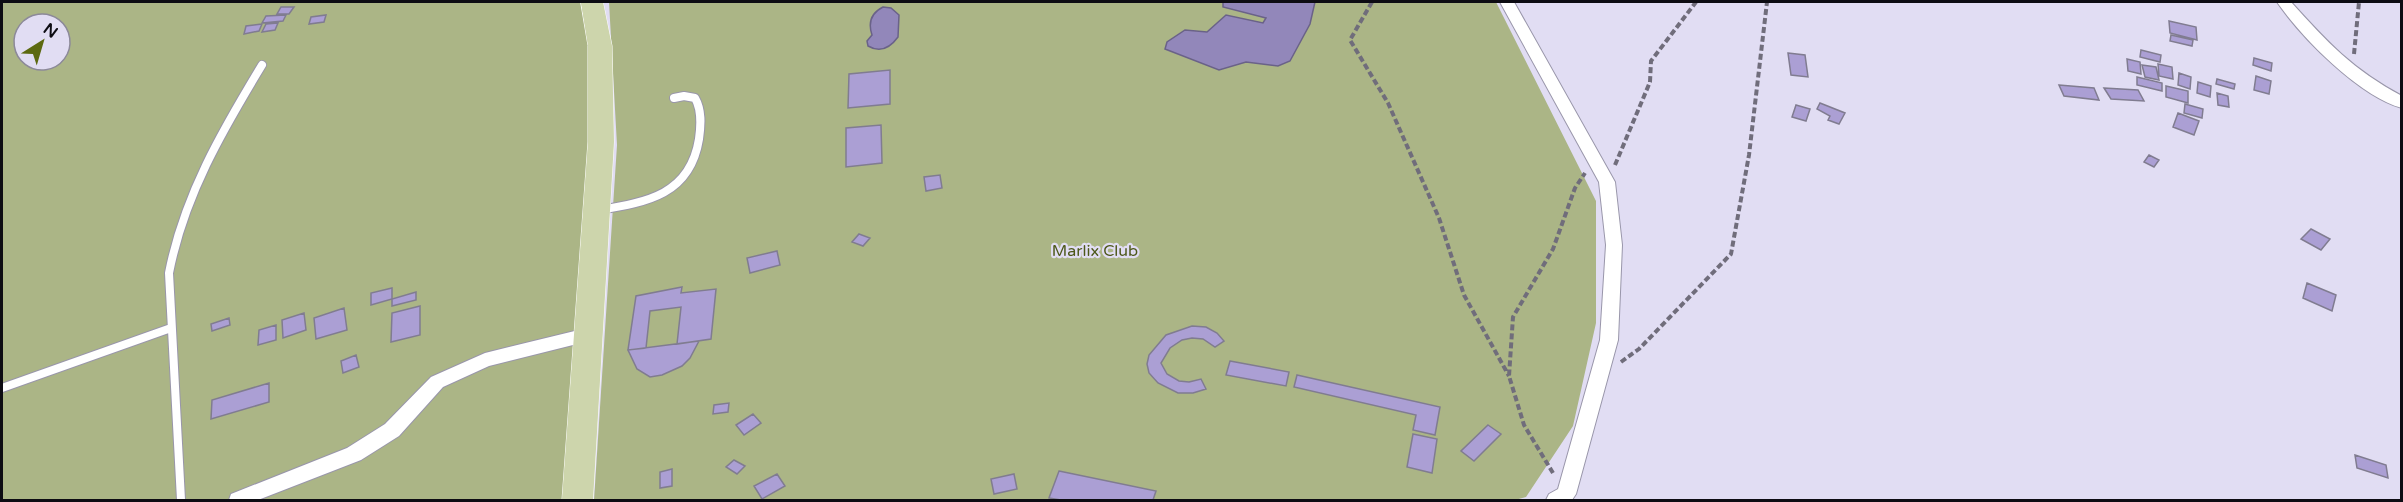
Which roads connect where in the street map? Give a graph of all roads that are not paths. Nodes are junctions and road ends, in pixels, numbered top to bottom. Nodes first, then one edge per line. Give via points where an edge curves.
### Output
1 (592, 2) edge
2 (1507, 2) edge
3 (2284, 2) edge
4 (262, 65) dead end
5 (674, 98) dead end
6 (2402, 103) edge
7 (596, 210) junction
8 (171, 327) junction
9 (588, 335) junction
10 (2, 388) edge
11 (1561, 497) edge
12 (181, 501) edge
13 (238, 501) edge
14 (576, 501) edge

1 - 7 main road via 601,74
2 - 11 street via 1607,182 1614,245 1609,340
3 - 6 street via 2326,50 2364,82
4 - 8 lane via 215,142 173,244 169,273
5 - 7 lane via 695,98 701,106 699,152 692,170 662,196 642,204
7 - 9 main road
8 - 10 lane
8 - 12 lane
9 - 13 street via 485,360 437,382 392,429 354,454
9 - 14 main road

